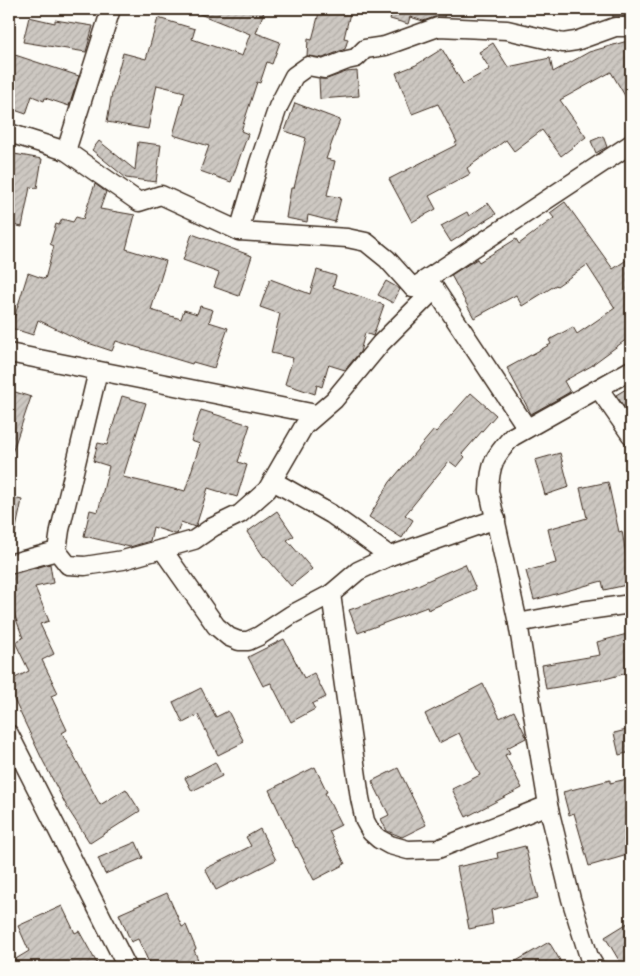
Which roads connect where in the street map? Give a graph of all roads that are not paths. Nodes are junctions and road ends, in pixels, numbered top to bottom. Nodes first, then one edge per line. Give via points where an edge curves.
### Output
1 (111, 9) edge
2 (631, 28) edge
3 (9, 133) edge
4 (631, 144) edge
5 (66, 151) junction
6 (239, 231) junction
7 (412, 288) junction
8 (435, 289) junction
9 (9, 353) edge
10 (631, 370) edge
11 (98, 371) junction
12 (599, 389) junction
13 (316, 414) junction
14 (527, 428) junction
15 (631, 435) edge
16 (274, 481) junction
17 (496, 519) junction
18 (162, 549) junction
19 (57, 551) junction
20 (390, 556) junction
21 (9, 564) edge
22 (331, 594) junction
23 (631, 604) edge
24 (518, 623) junction
25 (9, 734) edge
26 (548, 805) junction
27 (128, 967) edge
28 (594, 967) edge

1 - 5 street
2 - 6 street via 615,27 563,43 507,30 438,27 385,46 365,49 356,58 324,69 308,66 294,76 278,107
3 - 5 street
4 - 7 street
5 - 6 street via 139,202 161,195
6 - 7 street via 366,242 387,258
7 - 8 street
8 - 13 street via 381,343 334,400
8 - 14 street
9 - 11 street
10 - 12 street
11 - 13 street
11 - 19 street
12 - 14 street
12 - 15 street
13 - 16 street via 304,426
14 - 17 street via 512,436 497,453 490,471 489,491
16 - 18 street via 240,514 194,540
16 - 20 street via 331,514
17 - 20 street
17 - 24 street
18 - 19 street via 86,566 68,564
18 - 22 street via 216,626 239,641 259,636
19 - 21 street
20 - 22 street via 358,572
22 - 26 street via 360,798 371,832 390,845 408,850 438,848
23 - 24 street
24 - 26 street
25 - 27 street
26 - 28 street via 571,899

